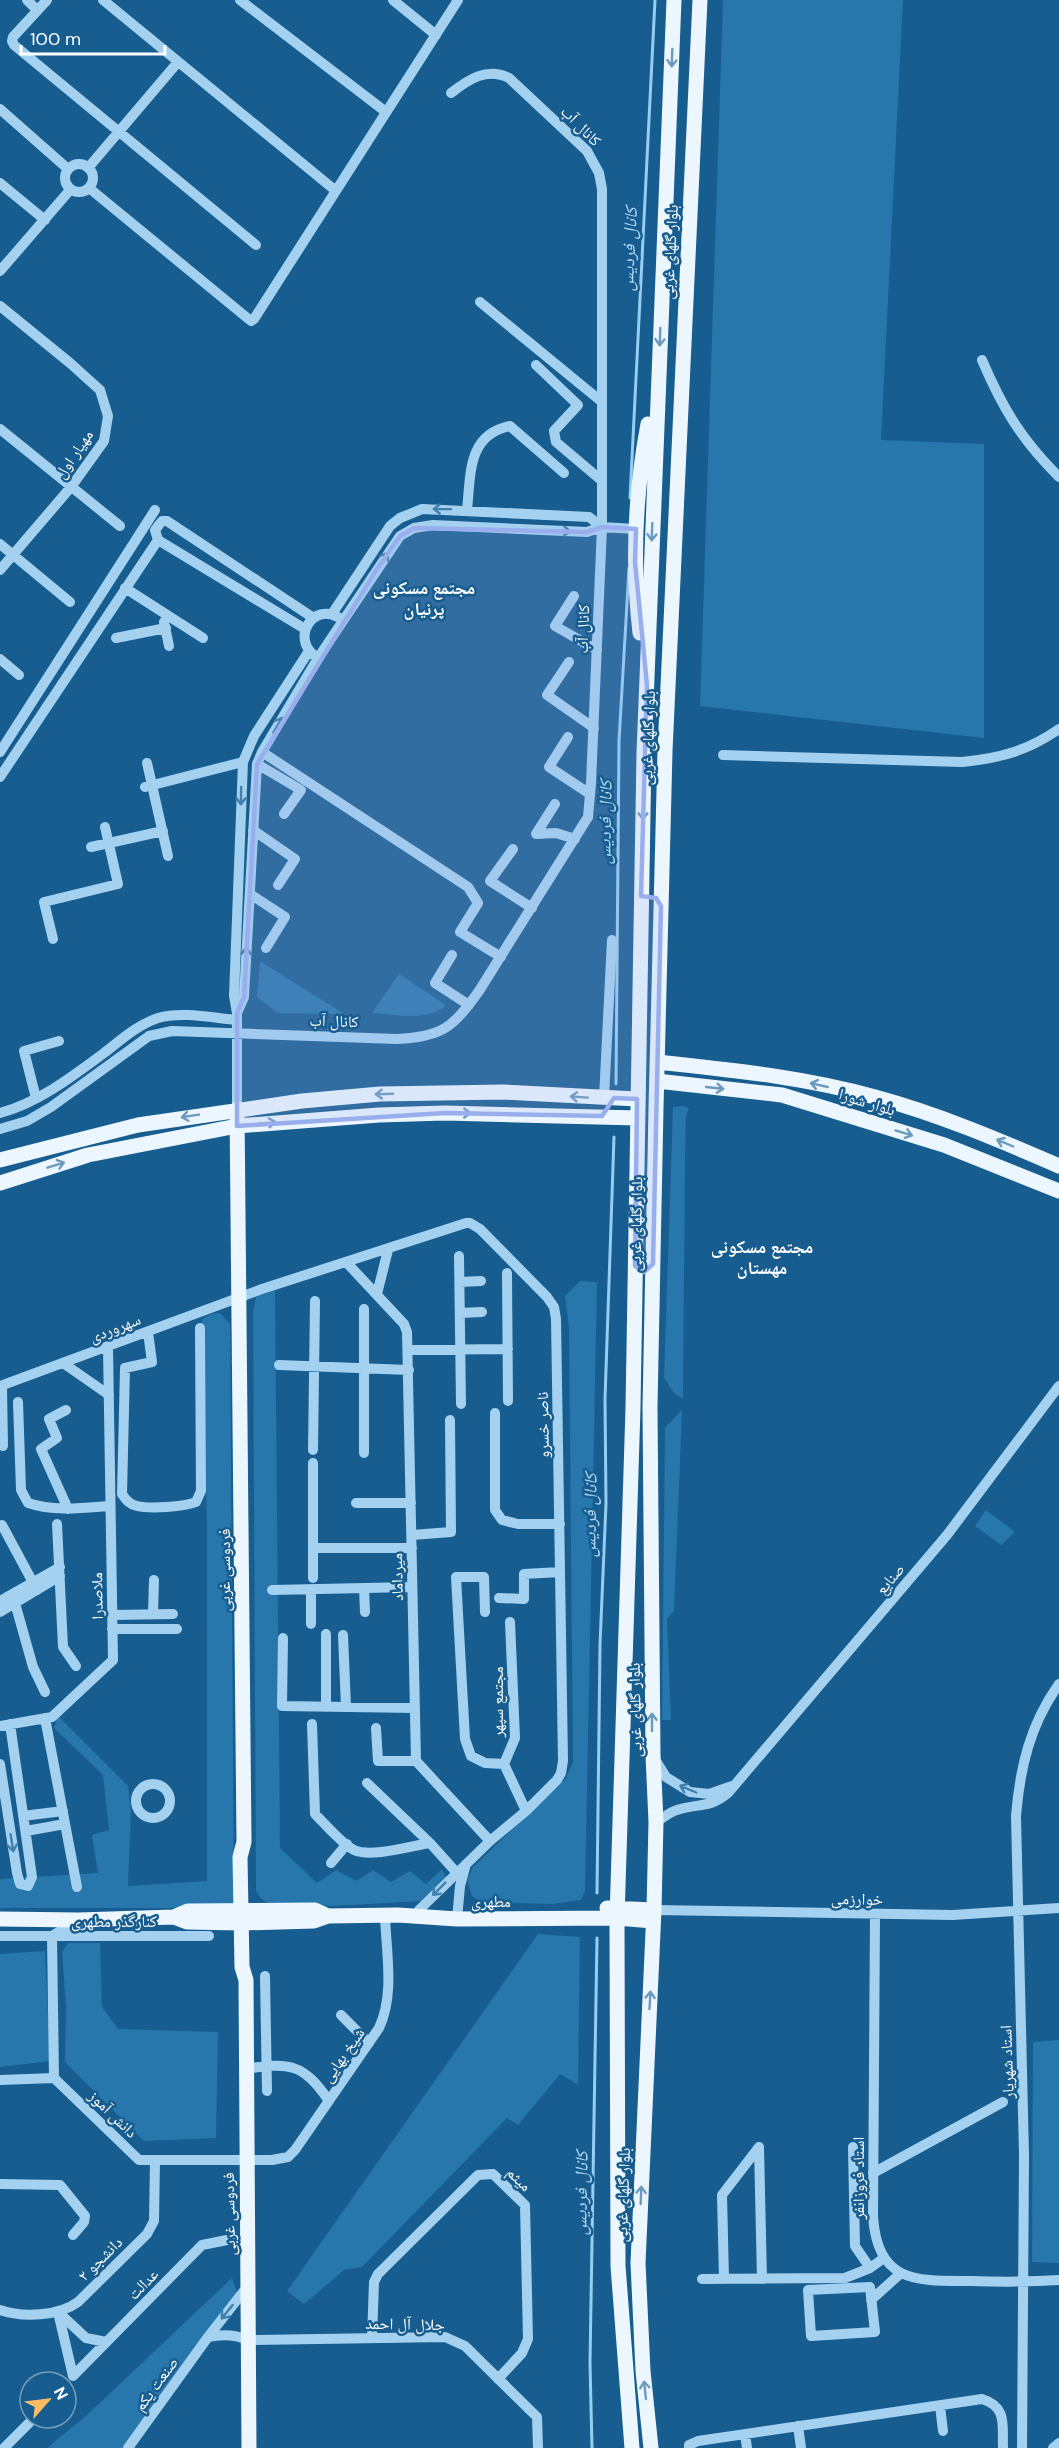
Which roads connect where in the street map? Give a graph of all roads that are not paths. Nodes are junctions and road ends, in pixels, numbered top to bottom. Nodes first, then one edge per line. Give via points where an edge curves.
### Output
1 (27, 0) edge
2 (47, 0) edge
3 (103, 0) edge
4 (240, 0) edge
5 (393, 0) edge
6 (458, 0) edge
7 (674, 0) edge
8 (700, 0) edge
9 (38, 10) junction
10 (436, 35) junction
11 (178, 62) junction
12 (451, 93) dead end
13 (0, 109) edge
14 (386, 112) junction
15 (118, 130) junction
16 (88, 168) junction
17 (68, 169) junction
18 (0, 183) edge
19 (89, 188) junction
20 (70, 190) junction
21 (336, 190) junction
22 (45, 220) junction
23 (256, 245) dead end
24 (0, 271) edge
25 (480, 302) dead end
26 (0, 306) edge
27 (982, 360) dead end
28 (536, 365) dead end
29 (658, 374) junction
30 (603, 402) junction
31 (0, 429) edge
32 (564, 473) dead end
33 (1059, 477) edge
34 (601, 480) junction
35 (71, 487) junction
36 (155, 510) dead end
37 (467, 510) junction
38 (120, 526) dead end
39 (602, 527) junction
40 (144, 528) junction
41 (636, 529) junction
42 (156, 537) junction
43 (0, 544) edge
44 (14, 555) junction
45 (0, 570) edge
46 (125, 588) junction
47 (574, 596) dead end
48 (70, 602) dead end
49 (162, 613) junction
50 (332, 614) junction
51 (312, 617) junction
52 (344, 620) junction
53 (165, 628) junction
54 (305, 629) junction
55 (116, 638) dead end
56 (203, 638) dead end
57 (169, 646) dead end
58 (597, 650) junction
59 (309, 651) junction
60 (318, 658) junction
61 (0, 659) edge
62 (569, 662) dead end
63 (19, 675) dead end
64 (647, 685) junction
65 (594, 728) junction
66 (1059, 729) edge
67 (568, 737) dead end
68 (0, 752) edge
69 (262, 752) junction
70 (723, 755) dead end
71 (243, 762) junction
72 (147, 763) dead end
73 (257, 764) junction
74 (0, 777) edge
75 (149, 786) junction
76 (590, 794) junction
77 (555, 804) dead end
78 (284, 814) dead end
79 (105, 827) dead end
80 (253, 830) junction
81 (163, 831) junction
82 (575, 839) junction
83 (108, 843) junction
84 (91, 847) dead end
85 (513, 849) dead end
86 (168, 856) dead end
87 (278, 885) dead end
88 (250, 894) junction
89 (641, 905) junction
90 (661, 906) junction
91 (532, 908) junction
92 (53, 939) dead end
93 (612, 940) dead end
94 (266, 948) dead end
95 (452, 955) dead end
96 (501, 957) junction
97 (469, 1005) junction
98 (237, 1016) junction
99 (237, 1034) junction
100 (59, 1041) dead end
101 (658, 1062) junction
102 (657, 1082) junction
103 (36, 1098) junction
104 (604, 1098) junction
105 (637, 1099) junction
106 (237, 1109) junction
107 (0, 1113) edge
108 (602, 1116) junction
109 (637, 1118) junction
110 (237, 1126) junction
111 (0, 1129) edge
112 (0, 1160) edge
113 (1059, 1166) edge
114 (0, 1183) edge
115 (1059, 1191) edge
116 (387, 1250) junction
117 (459, 1256) dead end
118 (347, 1263) junction
119 (653, 1264) junction
120 (635, 1266) junction
121 (507, 1273) dead end
122 (460, 1281) junction
123 (481, 1281) dead end
124 (377, 1294) junction
125 (240, 1298) junction
126 (315, 1301) dead end
127 (364, 1309) dead end
128 (482, 1312) dead end
129 (460, 1313) junction
130 (200, 1328) dead end
131 (148, 1332) junction
132 (108, 1347) junction
133 (507, 1349) junction
134 (408, 1350) junction
135 (460, 1350) junction
136 (63, 1363) junction
137 (279, 1365) dead end
138 (314, 1366) junction
139 (363, 1368) junction
140 (409, 1370) junction
141 (1, 1386) edge
142 (1059, 1386) edge
143 (109, 1395) junction
144 (508, 1401) dead end
145 (18, 1402) dead end
146 (461, 1404) dead end
147 (66, 1410) dead end
148 (1, 1411) edge
149 (495, 1413) dead end
150 (450, 1420) dead end
151 (3, 1446) dead end
152 (314, 1450) dead end
153 (364, 1453) dead end
154 (313, 1463) dead end
155 (356, 1503) dead end
156 (411, 1503) junction
157 (110, 1506) junction
158 (68, 1509) junction
159 (57, 1524) dead end
160 (560, 1524) junction
161 (2, 1525) dead end
162 (412, 1535) junction
163 (313, 1548) junction
164 (412, 1548) junction
165 (60, 1571) junction
166 (560, 1572) junction
167 (313, 1578) dead end
168 (154, 1580) dead end
169 (35, 1586) junction
170 (412, 1587) junction
171 (364, 1588) junction
172 (272, 1590) dead end
173 (311, 1590) junction
174 (499, 1598) dead end
175 (15, 1603) junction
176 (1, 1607) edge
177 (365, 1612) dead end
178 (485, 1612) dead end
179 (153, 1614) junction
180 (173, 1614) dead end
181 (112, 1615) junction
182 (510, 1622) dead end
183 (311, 1623) dead end
184 (112, 1629) junction
185 (177, 1629) dead end
186 (326, 1634) dead end
187 (343, 1635) dead end
188 (283, 1638) dead end
189 (76, 1666) dead end
190 (1059, 1684) edge
191 (45, 1692) dead end
192 (326, 1707) junction
193 (346, 1707) junction
194 (414, 1708) junction
195 (45, 1718) junction
196 (312, 1724) dead end
197 (5, 1725) edge
198 (376, 1728) dead end
199 (653, 1755) junction
200 (416, 1761) junction
201 (0, 1764) edge
202 (504, 1764) junction
203 (367, 1783) dead end
204 (735, 1785) junction
205 (63, 1811) junction
206 (526, 1811) junction
207 (23, 1815) junction
208 (656, 1822) junction
209 (65, 1824) junction
210 (26, 1831) junction
211 (490, 1841) junction
212 (347, 1844) junction
213 (430, 1844) junction
214 (331, 1863) dead end
215 (466, 1863) junction
216 (456, 1872) junction
217 (77, 1887) dead end
218 (1059, 1908) edge
219 (1017, 1911) junction
220 (617, 1913) junction
221 (418, 1914) junction
222 (875, 1914) junction
223 (392, 1915) junction
224 (458, 1915) junction
225 (654, 1915) junction
226 (246, 1917) junction
227 (0, 1919) edge
228 (589, 1919) junction
229 (79, 1920) junction
230 (0, 1936) edge
231 (52, 1936) junction
232 (209, 1936) dead end
233 (617, 1943) junction
234 (265, 1976) dead end
235 (340, 2015) dead end
236 (369, 2043) junction
237 (268, 2065) junction
238 (245, 2069) junction
239 (54, 2078) junction
240 (0, 2080) edge
241 (267, 2091) dead end
242 (329, 2101) junction
243 (1002, 2102) dead end
244 (853, 2147) dead end
245 (155, 2160) junction
246 (246, 2160) junction
247 (873, 2173) junction
248 (0, 2184) edge
249 (73, 2235) dead end
250 (247, 2240) junction
251 (884, 2258) junction
252 (870, 2268) junction
253 (902, 2273) junction
254 (702, 2279) dead end
255 (724, 2279) junction
256 (762, 2279) junction
257 (1059, 2280) edge
258 (1023, 2282) junction
259 (247, 2287) junction
260 (871, 2300) junction
261 (0, 2310) edge
262 (58, 2312) junction
263 (208, 2337) junction
264 (372, 2338) junction
265 (248, 2340) junction
266 (106, 2342) junction
267 (498, 2379) junction
268 (940, 2406) junction
269 (798, 2426) junction
270 (22, 2430) edge
271 (943, 2431) dead end
272 (745, 2434) junction
273 (1059, 2443) edge
274 (3, 2448) edge
275 (128, 2448) edge
276 (249, 2448) edge
277 (538, 2448) edge
278 (632, 2448) edge
279 (651, 2448) edge
280 (689, 2448) edge
281 (747, 2448) edge
282 (801, 2448) edge
283 (1003, 2448) edge
284 (1022, 2448) edge
285 (1053, 2448) edge

1 - 9 street
2 - 9 street
3 - 11 street
4 - 14 street
5 - 10 street
6 - 10 street
7 -> 29 main road, بلوار گلهای غربی
8 - 90 main road, بلوار گلهای غربی
9 - 15 street via 13,37 14,45
10 - 14 street
11 - 15 street
11 - 21 street
12 - 30 street, کانال آب via 485,74 509,78 594,160 602,189
13 - 17 street
14 - 21 street
15 - 16 street
15 - 23 street
16 - 17 street via 81,164
16 - 19 street via 93,181
17 - 20 street via 65,183
18 - 22 street
19 - 20 street via 84,192
19 - 21 street via 251,321
20 - 22 street
22 - 24 street
25 - 30 street
26 - 35 street, مهیار اول via 100,390 108,416 104,441
27 - 33 street via 1015,426
28 - 34 street via 578,405 554,431 556,442
29 - 41 main road via 638,488
29 -> 64 main road, بلوار گلهای غربی
30 - 34 street, کانال آب
31 - 35 street
32 - 37 street via 510,426 493,429 477,449 472,464
34 - 39 street, کانال آب
35 - 38 street
35 - 44 street, مهیار اول
36 - 40 street
37 - 39 street via 589,517
37 -> 50 street via 422,509 400,518 381,537
39 - 41 street
52 -> 39 street via 400,536 414,528 433,525 587,532
39 - 58 street, کانال آب
40 - 42 street
40 - 68 street
41 - 64 main road via 635,562
42 - 46 street
42 - 51 street via 158,525 167,521
42 - 54 street
43 - 44 street
44 - 45 street, مهیار اول
44 - 48 street
46 - 49 street
46 - 74 street
47 - 58 street via 555,626
49 - 53 street
49 - 56 street
50 - 51 street
50 - 52 street
51 - 54 street
52 - 60 street
53 - 55 street
53 - 57 street
54 - 59 street via 304,641
58 - 65 street, کانال آب
59 - 60 street
59 - 71 street via 254,736
69 -> 60 street
61 - 63 street
62 - 65 street via 548,695
64 -> 89 main road, بلوار گلهای غربی
65 - 76 street, کانال آب
66 - 70 street via 997,759 962,762
67 - 76 street via 549,767
69 - 73 street
69 - 96 street via 468,887 478,903 460,932
71 - 75 street
71 -> 98 street via 234,963
72 - 75 street
73 - 78 street via 301,790
73 - 80 street
75 - 81 street
76 - 82 street, کانال آب via 588,817
77 - 82 street via 536,834 556,833
79 - 83 street
80 - 87 street via 294,859
80 - 88 street
81 - 83 street
81 - 86 street
82 - 91 street, کانال آب
83 - 84 street
83 - 92 street via 118,884 44,902
85 - 91 street via 490,881
88 - 94 street via 285,917
98 -> 88 street via 244,997
89 - 90 main road via 649,897 656,898
89 - 105 main road, بلوار گلهای غربی
90 - 101 main road, بلوار گلهای غربی
91 - 96 street, کانال آب
93 - 104 street
95 - 97 street via 435,983
96 - 97 street, کانال آب
97 - 99 street, کانال آب via 460,1018 438,1034 420,1038
98 - 99 street
98 - 103 street via 172,1016 149,1022
99 - 106 street
99 - 111 street, کانال آب via 172,1031 149,1036 51,1107
100 - 103 street via 24,1051
101 - 102 main road, بلوار گلهای غربی
113 -> 101 main road, بلوار شورا via 971,1129 875,1097 786,1077
102 -> 115 main road, بلوار شورا via 782,1095 944,1145
102 - 119 main road, بلوار گلهای غربی
103 - 107 street via 20,1108
104 - 105 main road
104 -> 106 main road via 503,1092 380,1094
104 - 108 main road via 609,1108
105 - 109 main road, بلوار گلهای غربی
106 - 110 main road, فردوسی غربی
106 -> 112 main road via 138,1125
108 - 109 main road
110 -> 108 main road via 423,1113
109 - 120 main road, بلوار گلهای غربی
114 -> 110 main road via 88,1155
110 - 125 main road, فردوسی غربی
116 - 118 street, ناصر خسرو
116 - 124 street
116 - 160 street, ناصر خسرو via 470,1223 554,1307
117 - 122 street
118 - 124 street, میرداماد
118 - 125 street, ناصر خسرو
119 - 120 main road via 642,1272
199 -> 119 main road, بلوار گلهای غربی
120 - 220 main road, بلوار گلهای غربی
121 - 133 street
122 - 123 street
122 - 129 street
124 - 134 street, میرداماد via 404,1324
125 - 131 street, سهروردی
125 - 226 main road, فردوسی غربی via 244,1842 240,1857
126 - 138 street
127 - 139 street
128 - 129 street
129 - 135 street
130 - 131 street via 201,1491 196,1502 188,1505 136,1506 122,1494 125,1368 152,1362
131 - 132 street, سهروردی
132 - 136 street, سهروردی
132 - 143 street, ملاصدرا
133 - 135 street
133 - 144 street
134 - 135 street
134 - 140 street, میرداماد
135 - 146 street
136 - 141 street, سهروردی
136 - 143 street
137 - 138 street
138 - 139 street
138 - 152 street
139 - 140 street
139 - 153 street
140 - 156 street, میرداماد
141 - 148 street
142 - 204 street, صنایع via 948,1534
143 - 157 street, ملاصدرا
145 - 158 street via 21,1490 28,1503
147 - 158 street via 49,1419 57,1438 41,1449
148 - 151 street
149 - 160 street via 495,1510 502,1520 510,1522
150 - 162 street via 451,1532
154 - 163 street
155 - 156 street
156 - 162 street, میرداماد
157 - 158 street
157 - 181 street, ملاصدرا
159 - 165 street
160 - 166 street, ناصر خسرو
161 - 169 street
162 - 164 street, میرداماد
163 - 164 street
163 - 167 street
164 - 170 street, میرداماد
165 - 169 street
165 - 189 street via 63,1647
166 - 174 street via 524,1574 524,1599
166 - 206 street, ناصر خسرو via 563,1761 557,1780
168 - 179 street
169 - 175 street
169 - 176 street
170 - 171 street
170 - 194 street, میرداماد
171 - 173 street
171 - 177 street
172 - 173 street
173 - 183 street
175 - 176 street
175 - 191 street via 33,1667
178 - 202 street via 484,1576 456,1577 465,1739 471,1756 484,1763
179 - 180 street
179 - 181 street
181 - 184 street, ملاصدرا
182 - 202 street, مجتمع سپهر via 515,1738
184 - 185 street
184 - 195 street, ملاصدرا via 113,1660 52,1717
186 - 192 street
187 - 193 street
188 - 192 street via 282,1706
190 - 219 street, استاد شهریار via 1026,1747 1019,1778
192 - 193 street
193 - 194 street
194 - 200 street, میرداماد
195 - 197 street, ملاصدرا
195 - 205 street
196 - 212 street via 315,1814
197 - 207 street
198 - 200 street via 378,1761
204 -> 199 street via 710,1794 690,1792 666,1777
199 - 208 main road, بلوار گلهای غربی
200 - 211 street
201 -> 210 street via 17,1873 20,1884 28,1886 32,1877
202 - 206 street
203 - 213 street
204 - 208 street, صنایع via 719,1801 678,1809
205 - 207 street
205 - 209 street
206 - 211 street, ناصر خسرو
207 - 210 street
208 - 225 main road, بلوار گلهای غربی
209 - 210 street
209 - 217 street
211 - 215 street, ناصر خسرو
212 - 213 street via 372,1852
212 - 214 street
213 - 216 street
215 - 216 street, ناصر خسرو
215 - 224 street
216 -> 221 street, ناصر خسرو
218 - 219 street, خوارزمی
219 - 222 street, خوارزمی
219 - 258 street, استاد شهریار
220 - 224 main road
220 - 225 main road, مطهری
220 - 228 main road, مطهری
220 - 233 main road, بلوار گلهای غربی
221 - 223 main road, مطهری
221 - 224 main road, مطهری
222 - 225 street, خوارزمی
222 - 247 street, استاد فروزانفر
223 - 226 main road, مطهری via 328,1916 314,1921
223 - 236 street, شیخ بهایی via 385,2017
224 - 228 main road, مطهری
279 -> 225 main road, بلوار گلهای غربی via 638,2263
226 - 229 main road, مطهری via 187,1922 174,1917
226 - 238 main road, فردوسی غربی via 242,1967 246,1980
227 - 229 main road, مطهری
228 - 233 main road via 606,1927
229 - 231 street
230 - 231 street
231 - 232 street, کنارگذر مطهری
231 - 239 street, کنارگذر مطهری
233 - 278 main road, بلوار گلهای غربی via 618,2266
234 - 237 street
235 - 236 street
236 - 242 street, شیخ بهایی
237 - 238 street
237 - 241 street
237 - 242 street via 300,2069
238 - 246 main road, فردوسی غربی
239 - 240 street
239 - 245 street, دانش آموز via 139,2160
242 - 246 street, شیخ بهایی via 288,2157
243 - 247 street
244 - 252 street via 855,2246
245 - 246 street, دانش آموز
245 - 262 street, دانشجو ۲ via 154,2221 147,2234 78,2302
246 - 250 main road, فردوسی غربی
247 - 251 street, استاد فروزانفر via 874,2239
248 - 249 street via 60,2185 85,2216
250 - 259 main road, فردوسی غربی
250 - 266 street, عدالت via 202,2245
251 - 252 street
251 - 253 street, استاد فروزانفر
252 - 256 street via 845,2278
253 - 258 street, استاد فروزانفر via 926,2281
253 - 260 street
254 - 255 street
255 - 256 street
255 - 256 street via 722,2195 759,2147
257 - 258 street, استاد فروزانفر
258 - 284 street, استاد شهریار
259 -> 263 street, صنعت یکم
259 - 265 main road, فردوسی غربی
260 - 260 street via 875,2332 811,2336 808,2290 870,2287
261 - 262 street, دانشجو ۲
262 - 266 street via 86,2338
262 - 266 street, عدالت via 73,2376
263 - 265 street via 222,2334
263 - 275 street, صنعت یکم
264 - 265 street, جلال آل احمد
264 - 267 street, جلال آل احمد via 445,2337 465,2346
264 - 267 street, میثم via 374,2282 378,2274 478,2175 493,2175 525,2205 528,2339 522,2353
265 - 276 main road, فردوسی غربی
267 - 277 street, جلال آل احمد via 537,2417
268 - 269 street
268 - 271 street
268 - 283 street via 982,2400 997,2407 1001,2413
269 - 272 street
269 - 282 street
270 - 274 street
272 - 280 street via 698,2441
272 - 281 street
273 - 285 street

